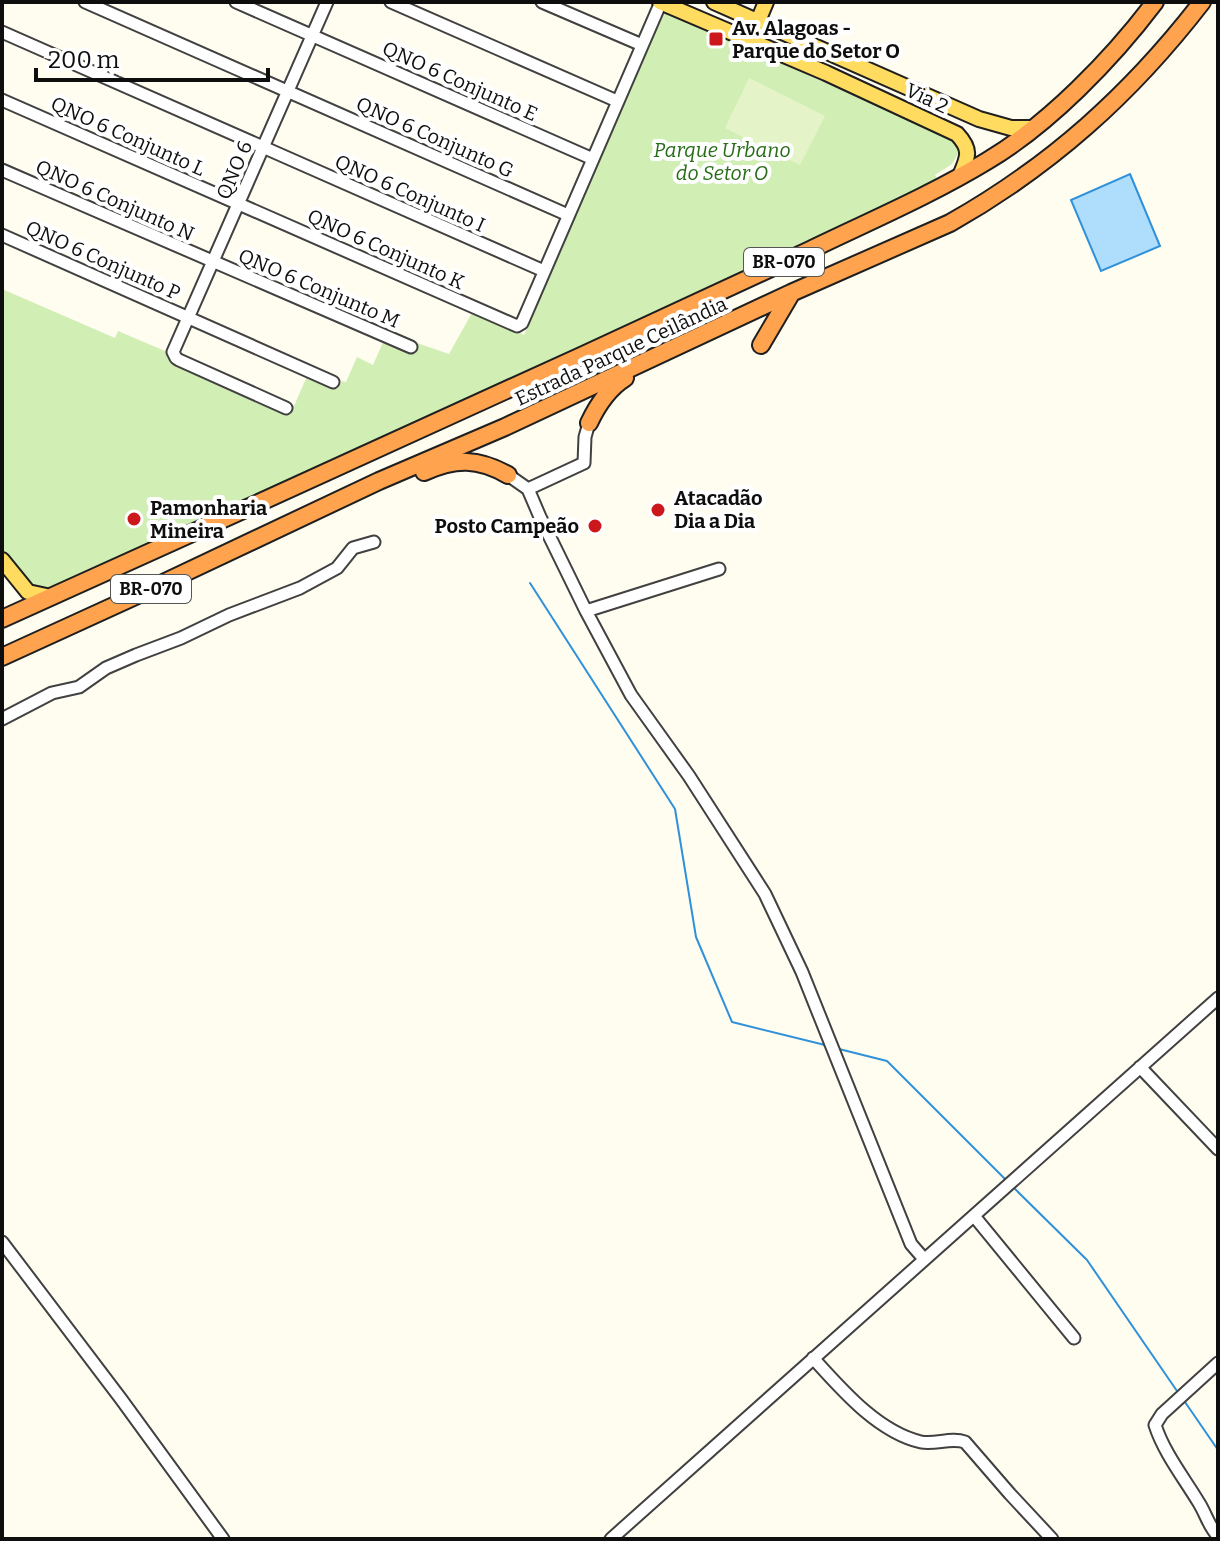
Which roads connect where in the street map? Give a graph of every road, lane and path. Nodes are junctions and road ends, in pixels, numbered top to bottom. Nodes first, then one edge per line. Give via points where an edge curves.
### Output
1 (85, 2) edge
2 (236, 2) edge
3 (327, 2) edge
4 (391, 2) edge
5 (542, 2) edge
6 (660, 2) edge
7 (714, 2) edge
8 (766, 2) edge
9 (1155, 2) edge
10 (1202, 2) edge
11 (758, 21) junction
12 (2, 32) edge
13 (312, 35) junction
14 (792, 37) junction
15 (642, 45) junction
16 (785, 55) junction
17 (287, 92) junction
18 (2, 100) edge
19 (617, 101) junction
20 (1032, 128) junction
21 (263, 149) junction
22 (593, 159) junction
23 (2, 170) edge
24 (960, 176) junction
25 (239, 205) junction
26 (568, 215) junction
27 (2, 235) edge
28 (213, 263) junction
29 (544, 271) junction
30 (791, 293) junction
31 (189, 318) junction
32 (761, 345) dead end
33 (411, 347) dead end
34 (663, 354) junction
35 (333, 382) dead end
36 (286, 408) dead end
37 (589, 423) joint
38 (366, 454) junction
39 (508, 475) joint
40 (379, 481) junction
41 (528, 489) junction
42 (329, 504) junction
43 (374, 542) dead end
44 (2, 560) edge
45 (719, 569) dead end
46 (51, 597) junction
47 (586, 611) junction
48 (2, 619) edge
49 (2, 657) edge
50 (2, 719) edge
51 (1218, 998) edge
52 (1140, 1067) junction
53 (1218, 1149) edge
54 (974, 1216) junction
55 (2, 1242) edge
56 (924, 1259) junction
57 (1074, 1338) dead end
58 (813, 1358) junction
59 (1218, 1363) edge
60 (1218, 1536) edge
61 (223, 1539) edge
62 (611, 1539) edge
63 (1052, 1539) edge

1 - 17 street, QNO 6 Conjunto G
2 - 13 street, QNO 6 Conjunto E
3 - 13 street, QNO 6
4 - 19 street
5 - 15 street
6 - 15 street
6 - 16 main road, Via 2
7 - 11 main road, Via 2
8 - 11 main road
9 - 20 highway, Estrada Parque Ceilândia / BR-070 via 1107,60
10 - 30 highway, Estrada Parque Ceilândia / BR-070 via 1143,74 1040,165 950,223
11 - 14 main road, Via 2
12 - 21 street, QNO 6 Conjunto I
13 - 17 street, QNO 6
13 - 22 street, QNO 6 Conjunto E
14 - 16 main road via 794,50
14 - 20 main road, Via 2 via 979,119
15 - 19 street
16 - 24 main road, Via 2 via 957,134 968,148
17 - 21 street, QNO 6
17 - 26 street, QNO 6 Conjunto G
18 - 25 street, QNO 6 Conjunto L
19 - 22 street
20 - 24 highway, Estrada Parque Ceilândia / BR-070
21 - 25 street, QNO 6
21 - 29 street, QNO 6 Conjunto I
22 - 26 street
23 - 28 street, QNO 6 Conjunto N
24 - 38 highway, Estrada Parque Ceilândia / BR-070
25 - 28 street, QNO 6
25 - 29 street, QNO 6 Conjunto K via 514,325 519,325
26 - 29 street
27 - 31 street, QNO 6 Conjunto P
28 - 31 street, QNO 6
28 - 33 street, QNO 6 Conjunto M
30 - 32 highway
30 - 34 highway, Estrada Parque Ceilândia / BR-070
31 - 35 street, QNO 6 Conjunto P
31 - 36 street, QNO 6 via 173,352 176,358
34 - 37 highway via 618,382
34 - 40 highway, Estrada Parque Ceilândia / BR-070
37 - 41 street via 584,463
38 - 40 highway via 381,465
38 - 46 highway, Estrada Parque Ceilândia / BR-070
39 - 41 street
39 - 42 highway via 491,465 455,462 347,503
40 - 42 highway, Estrada Parque Ceilândia / BR-070
41 - 47 street
42 - 49 highway, Estrada Parque Ceilândia / BR-070
43 - 50 street via 353,548 337,568 300,588 106,668 79,687 52,693
44 - 46 main road via 28,592
45 - 47 street
46 - 48 highway, Estrada Parque Ceilândia / BR-070
47 - 56 street via 631,695 765,894 802,972 911,1244
51 - 52 street
52 - 53 street
52 - 54 street
54 - 56 street
54 - 57 street
55 - 61 street
56 - 58 street
58 - 62 street
58 - 63 street via 872,1417 904,1436 925,1443 965,1442
59 - 60 street via 1155,1425

